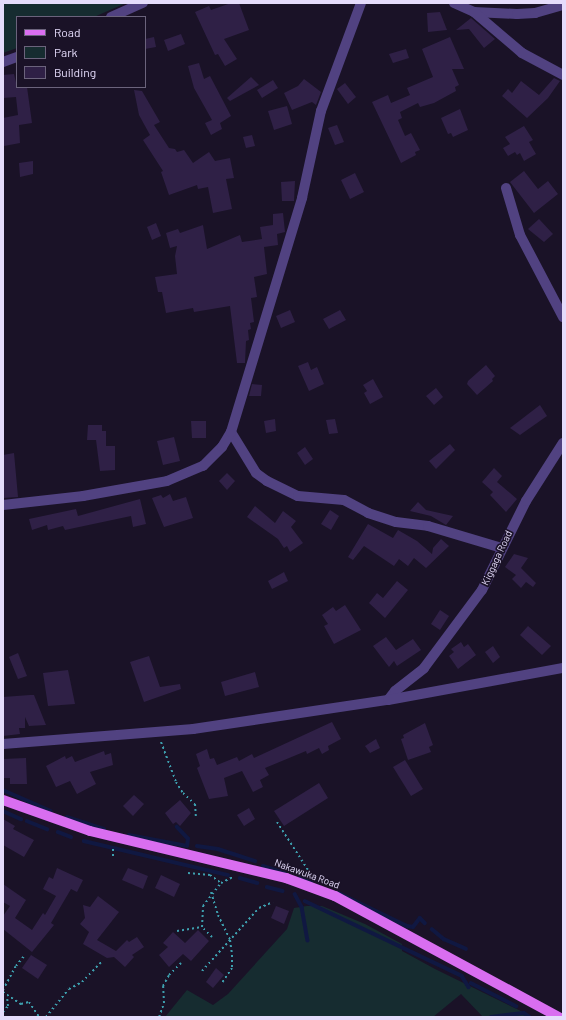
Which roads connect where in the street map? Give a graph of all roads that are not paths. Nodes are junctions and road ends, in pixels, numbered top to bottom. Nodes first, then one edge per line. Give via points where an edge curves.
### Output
1 (143, 3) edge
2 (361, 3) edge
3 (454, 3) edge
4 (563, 5) edge
5 (474, 12) junction
6 (113, 16) edge
7 (16, 57) edge
8 (3, 62) edge
9 (563, 75) edge
10 (506, 188) dead end
11 (563, 317) edge
12 (231, 432) junction
13 (563, 443) edge
14 (3, 504) edge
15 (502, 548) junction
16 (563, 668) edge
17 (388, 700) junction
18 (3, 744) edge
19 (3, 800) edge
20 (559, 1017) edge

1 - 6 street
2 - 12 street via 321,111 302,198
3 - 5 street
4 - 5 street via 557,9 535,13
5 - 9 street via 522,53
7 - 8 street
10 - 11 street via 520,235
12 - 14 street via 222,447 204,466 167,481 83,496
12 - 15 street via 256,473 298,496 344,500 368,513 389,520 428,526
13 - 15 street, Kiggaga Road via 526,501
15 - 17 street, Kiggaga Road via 478,596 424,668 395,690
16 - 17 street
17 - 18 street via 208,727
19 - 20 main road, Nakawuka Road via 90,832 251,869 286,878 317,890 398,929

